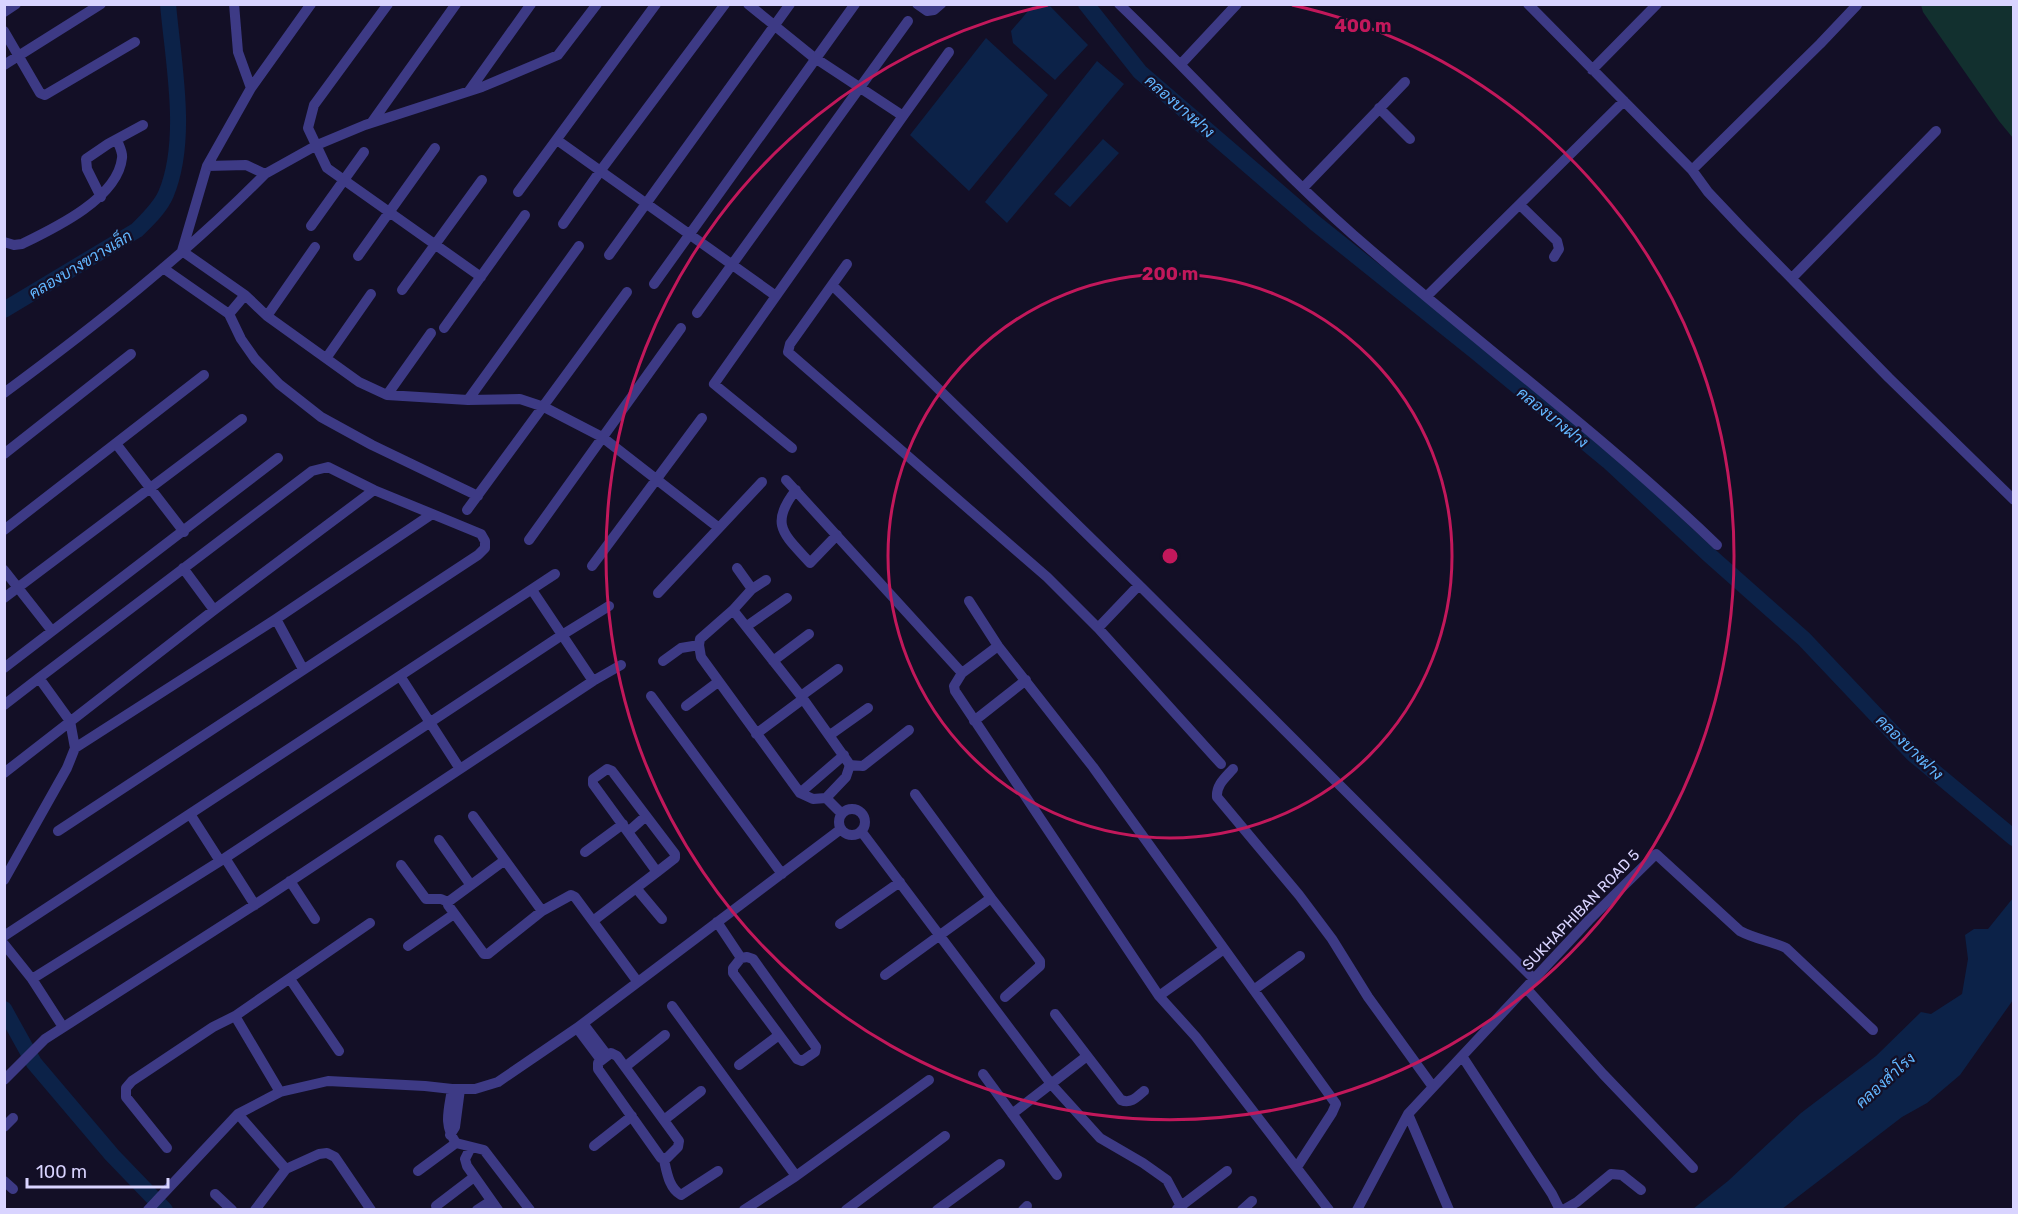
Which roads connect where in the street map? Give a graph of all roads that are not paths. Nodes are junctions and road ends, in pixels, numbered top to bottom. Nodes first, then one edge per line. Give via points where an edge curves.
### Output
1 (16, 4) edge
2 (101, 4) edge
3 (234, 4) edge
4 (311, 4) edge
5 (388, 4) edge
6 (456, 4) edge
7 (531, 4) edge
8 (597, 4) edge
9 (656, 4) edge
10 (725, 4) edge
11 (748, 4) edge
12 (790, 4) edge
13 (855, 4) edge
14 (917, 4) edge
15 (940, 4) edge
16 (1119, 4) edge
17 (1237, 4) edge
18 (1527, 4) edge
19 (1657, 4) edge
20 (1857, 5) edge
21 (4, 12) edge
22 (908, 21) dead end
23 (774, 26) junction
24 (4, 31) edge
25 (135, 42) dead end
26 (949, 52) dead end
27 (19, 56) junction
28 (816, 58) junction
29 (4, 64) edge
30 (1180, 64) junction
31 (1592, 70) junction
32 (1405, 82) dead end
33 (860, 87) junction
34 (251, 88) junction
35 (469, 92) junction
36 (1624, 101) junction
37 (1379, 108) junction
38 (903, 116) junction
39 (372, 123) junction
40 (143, 125) dead end
41 (1936, 131) dead end
42 (1410, 139) dead end
43 (117, 140) junction
44 (557, 140) junction
45 (317, 146) junction
46 (435, 148) dead end
47 (364, 152) dead end
48 (207, 166) junction
49 (601, 170) junction
50 (1692, 170) junction
51 (265, 174) junction
52 (344, 180) junction
53 (482, 180) dead end
54 (1303, 188) junction
55 (518, 192) dead end
56 (101, 197) junction
57 (646, 203) junction
58 (1520, 205) junction
59 (389, 213) junction
60 (525, 215) dead end
61 (563, 224) dead end
62 (311, 226) dead end
63 (689, 234) junction
64 (4, 242) edge
65 (435, 245) junction
66 (579, 246) dead end
67 (315, 248) dead end
68 (182, 251) junction
69 (609, 255) dead end
70 (358, 256) dead end
71 (1554, 257) dead end
72 (847, 264) dead end
73 (732, 265) junction
74 (163, 268) junction
75 (481, 277) junction
76 (1792, 278) junction
77 (654, 284) dead end
78 (833, 286) junction
79 (402, 290) dead end
80 (627, 292) dead end
81 (371, 294) dead end
82 (245, 295) junction
83 (776, 296) junction
84 (1427, 296) junction
85 (697, 313) dead end
86 (229, 314) junction
87 (267, 316) junction
88 (444, 328) dead end
89 (681, 328) dead end
90 (431, 333) dead end
91 (131, 354) dead end
92 (327, 357) junction
93 (204, 375) dead end
94 (4, 393) edge
95 (387, 395) junction
96 (468, 400) junction
97 (544, 407) junction
98 (702, 418) dead end
99 (242, 419) dead end
100 (602, 437) junction
101 (117, 445) junction
102 (792, 447) dead end
103 (4, 454) edge
104 (278, 458) dead end
105 (657, 480) junction
106 (786, 480) dead end
107 (762, 482) dead end
108 (150, 488) junction
109 (374, 490) junction
110 (796, 490) junction
111 (478, 496) junction
112 (2013, 500) edge
113 (467, 510) dead end
114 (432, 514) junction
115 (719, 528) junction
116 (4, 530) edge
117 (184, 531) junction
118 (837, 535) junction
119 (529, 540) dead end
120 (1717, 545) dead end
121 (592, 566) dead end
122 (183, 568) junction
123 (737, 568) dead end
124 (4, 570) edge
125 (555, 574) dead end
126 (766, 580) dead end
127 (1139, 585) junction
128 (19, 587) junction
129 (752, 589) junction
130 (532, 590) junction
131 (658, 593) dead end
132 (4, 598) edge
133 (787, 598) dead end
134 (969, 602) dead end
135 (609, 606) dead end
136 (214, 610) junction
137 (733, 610) junction
138 (276, 619) junction
139 (747, 626) junction
140 (1098, 628) junction
141 (52, 631) junction
142 (809, 634) dead end
143 (562, 635) junction
144 (699, 645) junction
145 (998, 646) junction
146 (663, 661) dead end
147 (773, 661) junction
148 (621, 665) dead end
149 (4, 668) edge
150 (303, 669) junction
151 (838, 669) dead end
152 (962, 673) junction
153 (400, 676) junction
154 (39, 678) junction
155 (1026, 680) junction
156 (593, 681) junction
157 (718, 682) junction
158 (651, 696) dead end
159 (802, 698) junction
160 (4, 705) edge
161 (686, 706) dead end
162 (868, 708) dead end
163 (70, 721) junction
164 (974, 721) junction
165 (430, 723) junction
166 (909, 730) dead end
167 (756, 734) junction
168 (830, 735) junction
169 (75, 748) junction
170 (844, 755) junction
171 (1221, 764) dead end
172 (849, 765) junction
173 (460, 769) junction
174 (1233, 770) dead end
175 (4, 773) edge
176 (800, 793) junction
177 (915, 794) dead end
178 (826, 798) junction
179 (190, 814) junction
180 (842, 814) junction
181 (473, 816) dead end
182 (646, 816) junction
183 (625, 828) junction
184 (841, 829) junction
185 (58, 831) dead end
186 (861, 831) junction
187 (439, 840) dead end
188 (585, 852) dead end
189 (223, 860) junction
190 (505, 860) junction
191 (402, 865) dead end
192 (657, 872) junction
193 (782, 874) junction
194 (4, 880) edge
195 (291, 881) junction
196 (900, 882) junction
197 (470, 884) junction
198 (636, 888) junction
199 (991, 898) junction
200 (448, 902) junction
201 (255, 905) junction
202 (543, 911) junction
203 (454, 914) junction
204 (315, 919) dead end
205 (662, 920) dead end
206 (593, 921) junction
207 (717, 922) junction
208 (370, 923) dead end
209 (840, 924) dead end
210 (4, 936) edge
211 (939, 936) junction
212 (4, 944) edge
213 (408, 946) dead end
214 (1224, 949) junction
215 (1300, 956) dead end
216 (741, 958) junction
217 (885, 975) dead end
218 (32, 979) junction
219 (290, 979) junction
220 (1533, 979) junction
221 (637, 981) junction
222 (1526, 988) junction
223 (1255, 989) junction
224 (1159, 996) junction
225 (1005, 997) dead end
226 (672, 1006) dead end
227 (1055, 1014) dead end
228 (235, 1016) junction
229 (580, 1026) junction
230 (63, 1027) junction
231 (1874, 1030) dead end
232 (665, 1035) dead end
233 (779, 1035) junction
234 (339, 1051) dead end
235 (1088, 1056) junction
236 (1462, 1056) junction
237 (604, 1058) junction
238 (739, 1065) dead end
239 (625, 1067) junction
240 (983, 1074) dead end
241 (4, 1080) edge
242 (929, 1080) dead end
243 (1052, 1085) junction
244 (1433, 1087) junction
245 (456, 1089) junction
246 (700, 1091) dead end
247 (1144, 1091) dead end
248 (280, 1092) junction
249 (1408, 1113) junction
250 (238, 1114) junction
251 (1012, 1114) junction
252 (632, 1116) junction
253 (13, 1118) dead end
254 (664, 1120) junction
255 (4, 1127) edge
256 (945, 1136) dead end
257 (453, 1139) junction
258 (594, 1146) dead end
259 (471, 1147) junction
260 (167, 1148) dead end
261 (664, 1160) junction
262 (1000, 1164) dead end
263 (1297, 1167) junction
264 (1693, 1168) dead end
265 (286, 1169) junction
266 (418, 1171) dead end
267 (718, 1171) dead end
268 (1227, 1171) dead end
269 (1058, 1174) dead end
270 (796, 1176) junction
271 (474, 1177) junction
272 (4, 1181) edge
273 (13, 1189) dead end
274 (1641, 1190) dead end
275 (214, 1194) dead end
276 (1252, 1201) dead end
277 (495, 1205) edge
278 (436, 1206) dead end
279 (1180, 1208) edge
280 (148, 1209) edge
281 (232, 1209) edge
282 (255, 1209) edge
283 (371, 1209) edge
284 (477, 1209) edge
285 (530, 1209) edge
286 (744, 1209) edge
287 (846, 1209) edge
288 (937, 1209) edge
289 (1242, 1209) edge
290 (1329, 1209) edge
291 (1357, 1209) edge
292 (1449, 1209) edge
293 (1561, 1209) edge

1 - 21 street
2 - 27 street
3 - 34 street via 238,52
4 - 34 street
5 - 45 street via 314,105 308,128
6 - 39 street
7 - 35 street
8 - 35 street via 558,56
9 - 44 street
10 - 49 street
11 - 23 street
12 - 23 street
13 - 28 street
14 - 15 street via 927,11
16 - 30 street
17 - 30 street
18 - 31 street
19 - 31 street
20 - 50 street
22 - 33 street
23 - 28 street
23 - 57 street
24 - 27 street
25 - 27 street via 45,95 40,93
26 - 38 street
27 - 29 street
28 - 33 street
28 - 63 street
30 - 54 street
31 - 36 street
32 - 37 street
33 - 38 street
33 - 73 street
34 - 48 street
35 - 39 street
36 - 50 street
36 - 58 street
37 - 42 street
37 - 54 street
38 - 83 street
39 - 45 street
40 - 43 street
41 - 76 street
43 - 56 street via 122,157 120,167
43 - 56 street via 85,162
44 - 49 street
44 - 55 street
45 - 51 street
45 - 52 street via 327,168
46 - 59 street
47 - 52 street
48 - 51 street via 246,165
48 - 68 street
49 - 57 street
49 - 61 street
50 - 76 street via 1708,192
51 - 68 street
52 - 59 street
52 - 62 street
53 - 65 street
54 - 84 street
56 - 64 street via 22,244
57 - 63 street
57 - 69 street
58 - 71 street via 1557,241 1559,249
58 - 84 street
59 - 65 street
59 - 70 street
60 - 75 street
63 - 73 street
63 - 77 street
65 - 75 street
65 - 79 street
66 - 96 street
67 - 87 street
68 - 74 street
68 - 82 street
72 - 78 street
73 - 83 street
73 - 85 street
74 - 86 street
74 - 94 street
75 - 88 street
76 - 112 street
78 - 127 street
78 - 140 street via 788,352 1007,540
80 - 97 street
81 - 92 street
82 - 86 street
82 - 87 street
83 - 102 street via 714,384
84 - 120 street via 1598,438
86 - 111 street via 255,359 321,417
87 - 92 street
89 - 100 street
90 - 95 street
91 - 103 street
92 - 95 street via 359,382
93 - 101 street
95 - 96 street
96 - 97 street via 520,399
97 - 100 street
97 - 111 street
98 - 105 street
99 - 108 street
100 - 105 street
100 - 119 street
101 - 108 street
101 - 116 street
104 - 117 street
105 - 115 street
105 - 121 street
106 - 110 street
107 - 115 street
108 - 117 street
108 - 128 street
109 - 114 street
109 - 122 street via 328,467 312,471
109 - 136 street
110 - 118 street
110 - 118 street via 781,525 784,534 810,563
111 - 113 street
114 - 138 street
114 - 150 street via 481,534 485,548
115 - 131 street
117 - 141 street
118 - 152 street
122 - 136 street
122 - 154 street
123 - 129 street
124 - 128 street
125 - 130 street
126 - 129 street
127 - 140 street
127 - 220 street
128 - 132 street
128 - 141 street
129 - 137 street
130 - 143 street
130 - 153 street
133 - 139 street
134 - 145 street
135 - 143 street
136 - 163 street
137 - 139 street
137 - 144 street via 705,633
138 - 150 street
138 - 169 street
139 - 147 street
140 - 171 street
141 - 149 street
142 - 147 street
143 - 156 street
143 - 165 street
144 - 146 street via 681,648
144 - 157 street via 701,657
145 - 152 street
145 - 155 street
147 - 159 street
148 - 156 street
150 - 185 street
151 - 159 street
152 - 164 street via 954,691
153 - 165 street
153 - 179 street
154 - 160 street
154 - 163 street
155 - 164 street
155 - 214 street
156 - 173 street
157 - 161 street
157 - 167 street
158 - 193 street
159 - 167 street
159 - 168 street
162 - 168 street
163 - 169 street
163 - 175 street
164 - 224 street
165 - 173 street
165 - 189 street
166 - 172 street via 863,766
167 - 176 street
168 - 170 street
169 - 194 street
170 - 172 street
170 - 176 street
172 - 178 street via 846,777
173 - 195 street
174 - 244 street via 1216,790 1217,797 1332,939
176 - 178 street via 813,799
177 - 199 street
178 - 180 street
179 - 189 street
179 - 210 street
180 - 184 street
180 - 186 street via 851,809 860,812 864,819
181 - 190 street
182 - 183 street
182 - 183 street via 607,769 592,782
182 - 192 street via 676,856
183 - 188 street
183 - 192 street
184 - 186 street via 850,835
184 - 193 street
186 - 196 street
187 - 197 street
189 - 201 street
189 - 218 street
190 - 197 street
190 - 202 street
191 - 200 street via 426,899
192 - 198 street
193 - 207 street
195 - 201 street
195 - 204 street
196 - 209 street
196 - 211 street
197 - 200 street
198 - 205 street
198 - 206 street
199 - 211 street
199 - 225 street via 1041,963
200 - 203 street
201 - 230 street
202 - 203 street via 488,954
202 - 206 street via 571,895
203 - 213 street
206 - 221 street
207 - 216 street
207 - 221 street
208 - 219 street
211 - 217 street
211 - 243 street
212 - 218 street
214 - 223 street
214 - 224 street
215 - 223 street
216 - 233 street via 733,973
216 - 233 street via 753,959 817,1050 799,1061
218 - 230 street
219 - 228 street
219 - 234 street
220 - 222 street, SUKHAPHIBAN ROAD 5
220 - 231 street, SUKHAPHIBAN ROAD 5 via 1656,854 1740,931 1786,948
221 - 229 street
222 - 236 street, SUKHAPHIBAN ROAD 5
222 - 264 street
223 - 263 street via 1336,1104
224 - 263 street via 1196,1037
226 - 270 street
227 - 235 street
228 - 248 street
228 - 260 street via 126,1088 126,1097
229 - 237 street
229 - 245 street via 498,1082 475,1089
230 - 241 street via 45,1039
232 - 239 street
233 - 238 street
235 - 243 street
235 - 247 street via 1121,1101 1131,1101
236 - 244 street, SUKHAPHIBAN ROAD 5
236 - 293 street
237 - 239 street via 614,1054
237 - 252 street via 598,1069
239 - 254 street
240 - 251 street
242 - 270 street
243 - 251 street
243 - 279 street via 1100,1138 1167,1180
244 - 249 street, SUKHAPHIBAN ROAD 5
245 - 248 street via 328,1081
245 - 257 street via 447,1124
246 - 254 street
248 - 250 street
249 - 291 street, SUKHAPHIBAN ROAD 5
249 - 292 street
250 - 265 street
250 - 280 street
251 - 269 street
252 - 258 street
252 - 261 street
253 - 255 street
254 - 261 street via 680,1144
256 - 287 street
257 - 259 street
257 - 266 street
259 - 271 street via 465,1159
259 - 285 street via 480,1147 487,1153
261 - 267 street via 668,1179 678,1195
262 - 288 street
263 - 290 street
265 - 282 street
265 - 283 street via 327,1153 335,1157
268 - 279 street
270 - 286 street
271 - 277 street
271 - 278 street
272 - 273 street
274 - 293 street via 1622,1175 1611,1174 1577,1202
275 - 281 street
276 - 289 street
277 - 284 street

